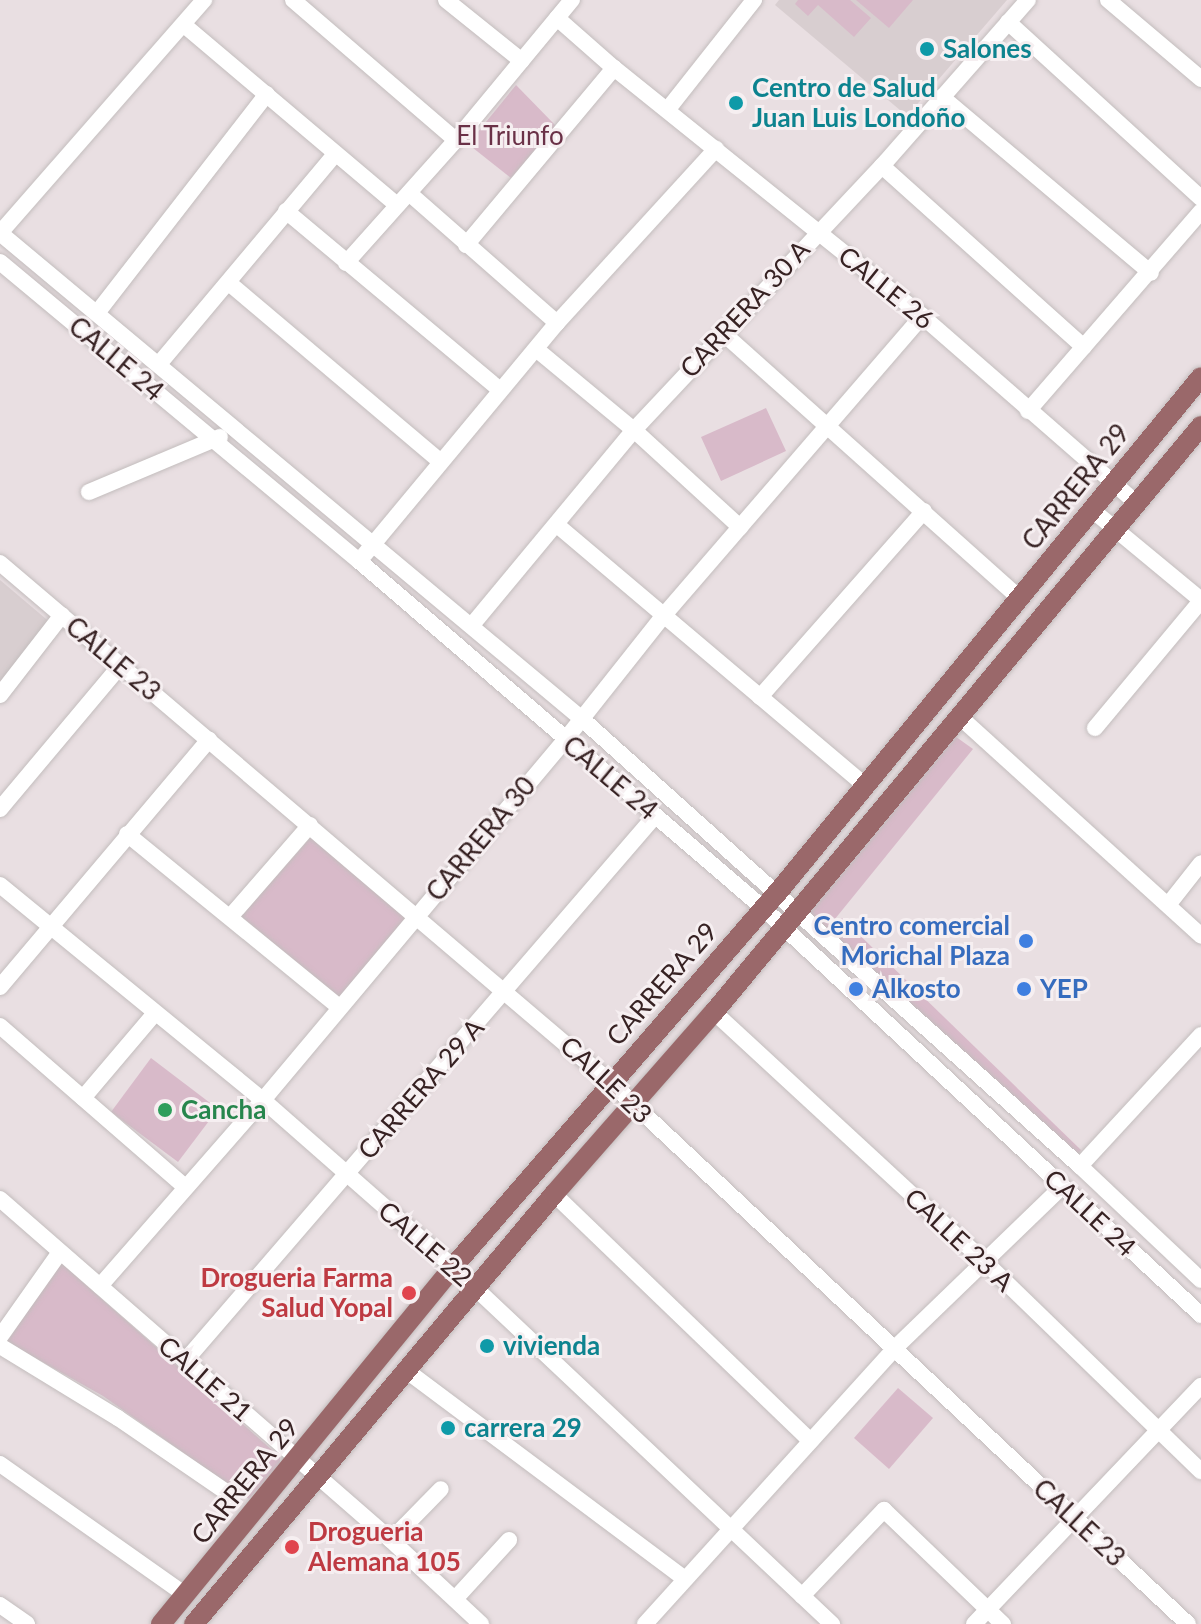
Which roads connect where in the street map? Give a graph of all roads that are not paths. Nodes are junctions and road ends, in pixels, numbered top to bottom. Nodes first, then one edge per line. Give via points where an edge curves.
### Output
1 (204, 0) edge
2 (293, 0) edge
3 (446, 0) edge
4 (572, 0) edge
5 (754, 0) edge
6 (1028, 0) edge
7 (1108, 0) edge
8 (557, 18) junction
9 (1008, 22) junction
10 (184, 25) junction
11 (522, 61) junction
12 (614, 68) junction
13 (1201, 79) edge
14 (267, 94) junction
15 (942, 97) junction
16 (668, 109) junction
17 (456, 140) junction
18 (716, 149) junction
19 (335, 154) junction
20 (882, 166) junction
21 (1201, 198) edge
22 (403, 199) junction
23 (286, 211) junction
24 (1201, 211) edge
25 (816, 231) junction
26 (0, 233) edge
27 (466, 245) junction
28 (0, 262) edge
29 (346, 263) junction
30 (1151, 273) junction
31 (229, 283) junction
32 (97, 313) junction
33 (922, 316) junction
34 (557, 323) junction
35 (723, 333) junction
36 (1084, 347) junction
37 (536, 349) junction
38 (159, 364) junction
39 (1201, 377) edge
40 (500, 390) junction
41 (1028, 411) junction
42 (828, 424) junction
43 (1201, 426) edge
44 (235, 429) junction
45 (634, 430) junction
46 (214, 440) junction
47 (441, 462) junction
48 (1112, 483) junction
49 (89, 492) dead end
50 (1135, 502) junction
51 (1091, 509) junction
52 (924, 511) junction
53 (557, 525) junction
54 (740, 527) junction
55 (1114, 528) junction
56 (372, 546) junction
57 (359, 561) junction
58 (0, 563) edge
59 (1019, 598) junction
60 (1201, 600) edge
61 (665, 614) junction
62 (62, 615) junction
63 (472, 625) junction
64 (121, 665) junction
65 (0, 695) edge
66 (760, 697) junction
67 (961, 718) junction
68 (582, 719) junction
69 (1095, 728) dead end
70 (209, 740) junction
71 (565, 740) junction
72 (866, 786) junction
73 (0, 809) edge
74 (655, 816) junction
75 (310, 825) junction
76 (127, 834) junction
77 (1201, 863) edge
78 (0, 885) edge
79 (778, 892) junction
80 (1168, 905) junction
81 (763, 908) junction
82 (796, 910) junction
83 (417, 914) junction
84 (230, 917) junction
85 (48, 927) junction
86 (783, 928) junction
87 (1201, 936) edge
88 (0, 987) edge
89 (507, 991) junction
90 (339, 1007) junction
91 (714, 1012) junction
92 (155, 1013) junction
93 (0, 1026) edge
94 (1201, 1035) edge
95 (610, 1082) junction
96 (83, 1098) junction
97 (263, 1100) junction
98 (634, 1105) junction
99 (1080, 1166) junction
100 (346, 1174) junction
101 (185, 1187) junction
102 (1062, 1187) junction
103 (554, 1194) junction
104 (0, 1199) edge
105 (60, 1252) junction
106 (984, 1261) junction
107 (453, 1267) junction
108 (1201, 1280) edge
109 (100, 1286) junction
110 (476, 1288) junction
111 (1201, 1315) edge
112 (0, 1337) edge
113 (0, 1346) edge
114 (894, 1349) junction
115 (185, 1361) junction
116 (407, 1371) junction
117 (1201, 1386) edge
118 (1159, 1433) junction
119 (811, 1441) junction
120 (295, 1459) junction
121 (0, 1464) edge
122 (1201, 1471) edge
123 (316, 1477) junction
124 (441, 1489) dead end
125 (232, 1496) dead end
126 (1076, 1520) junction
127 (728, 1530) junction
128 (391, 1540) junction
129 (509, 1540) dead end
130 (685, 1579) junction
131 (186, 1595) junction
132 (802, 1596) junction
133 (455, 1599) junction
134 (0, 1605) edge
135 (989, 1609) junction
136 (27, 1624) edge
137 (161, 1624) edge
138 (194, 1624) edge
139 (481, 1624) edge
140 (645, 1624) edge
141 (832, 1624) edge
142 (974, 1624) edge
143 (1003, 1624) edge
144 (1188, 1624) edge

1 - 10 street
2 - 17 street
3 - 11 street
4 - 8 street
5 - 16 street
6 - 9 street, CARRERA 30 A
7 - 13 street
8 - 11 street
8 - 12 street, CALLE 26
9 - 15 street, CARRERA 30 A
9 - 21 street
10 - 14 street
10 - 26 street
11 - 17 street
12 - 16 street, CALLE 26
12 - 27 street
14 - 19 street
14 - 32 street
15 - 20 street, CARRERA 30 A
15 - 30 street
16 - 18 street, CALLE 26
17 - 22 street
18 - 25 street, CALLE 26
18 - 34 street
19 - 22 street
19 - 23 street
20 - 25 street, CARRERA 30 A
20 - 36 street
22 - 27 street
22 - 29 street
23 - 29 street
23 - 31 street
24 - 30 street
25 - 33 street, CALLE 26
25 - 35 street, CARRERA 30 A
26 - 32 street, CALLE 24
27 - 34 street
28 - 46 street, CALLE 24
29 - 40 street
30 - 36 street
31 - 38 street
31 - 47 street
32 - 38 street, CALLE 24
33 - 41 street, CALLE 26
33 - 42 street, CARRERA 30
34 - 37 street
35 - 42 street
35 - 45 street, CARRERA 30 A
36 - 41 street
37 - 40 street
37 - 45 street
38 - 44 street, CALLE 24
39 - 48 main road, CARRERA 29
40 - 47 street
41 - 48 street, CALLE 26
42 - 52 street
42 - 54 street, CARRERA 30
43 - 50 main road, CARRERA 29
44 - 46 street
44 - 56 street, CALLE 24
45 - 53 street, CARRERA 30 A
45 - 54 street
46 - 49 street
46 - 57 street, CALLE 24
47 - 56 street
48 - 50 street, CALLE 26
48 - 51 main road, CARRERA 29
50 - 55 main road, CARRERA 29
51 - 55 street
51 - 59 main road, CARRERA 29
52 - 59 street
52 - 66 street
53 - 61 street
53 - 63 street, CARRERA 30 A
54 - 61 street, CARRERA 30
55 - 60 street
55 - 67 main road, CARRERA 29
56 - 57 street
56 - 63 street, CALLE 24
57 - 71 street, CALLE 24
58 - 62 street, CALLE 23
59 - 72 main road, CARRERA 29
60 - 69 street
61 - 66 street
61 - 68 street, CARRERA 30
62 - 64 street, CALLE 23
62 - 65 street
63 - 68 street, CALLE 24
64 - 70 street, CALLE 23
64 - 73 street
66 - 72 street
67 - 80 street
67 - 82 main road, CARRERA 29
68 - 71 street, CARRERA 30
68 - 79 street, CALLE 24
70 - 75 street, CALLE 23
70 - 76 street
71 - 74 street, CALLE 24
71 - 83 street, CARRERA 30
72 - 79 main road, CARRERA 29
74 - 81 street, CALLE 24
74 - 89 street, CARRERA 29 A
75 - 83 street, CALLE 23
75 - 84 street
76 - 84 street
76 - 85 street
77 - 80 street
78 - 85 street, CALLE 22
79 - 81 main road, CARRERA 29
79 - 82 street, CALLE 24
80 - 87 street
81 - 86 street, CALLE 24
81 - 95 main road, CARRERA 29
82 - 86 main road, CARRERA 29
82 - 99 street, CALLE 24
83 - 89 street, CALLE 23
83 - 90 street, CARRERA 30
84 - 90 street
85 - 88 street
85 - 92 street, CALLE 22
86 - 91 main road, CARRERA 29
86 - 102 street, CALLE 24
89 - 95 street, CALLE 23
89 - 100 street, CARRERA 29 A
90 - 97 street, CARRERA 30
91 - 98 main road, CARRERA 29
91 - 106 street, CALLE 23 A
92 - 96 street
92 - 97 street, CALLE 22
93 - 96 street
94 - 99 street
95 - 98 street, CALLE 23
95 - 107 main road, CARRERA 29
96 - 101 street
97 - 100 street, CALLE 22
97 - 101 street, CARRERA 30
98 - 103 main road, CARRERA 29
98 - 114 street, CALLE 23
99 - 108 street, CALLE 24
100 - 107 street, CALLE 22
100 - 115 street, CARRERA 29 A
101 - 109 street, CARRERA 30
102 - 106 street
102 - 111 street, CALLE 24
103 - 110 main road, CARRERA 29
103 - 119 street
104 - 105 street, CALLE 21
105 - 109 street, CALLE 21
105 - 112 street
106 - 114 street
106 - 118 street, CALLE 23 A
107 - 110 street, CALLE 22
107 - 120 main road, CARRERA 29
109 - 115 street, CALLE 21
110 - 116 main road, CARRERA 29
110 - 127 street, CALLE 22
113 - 125 street
114 - 119 street
114 - 126 street, CALLE 23
115 - 120 street, CALLE 21
116 - 123 main road, CARRERA 29
116 - 130 street
117 - 118 street
118 - 122 street, CALLE 23 A
118 - 126 street
119 - 127 street
120 - 123 street, CALLE 21
120 - 131 main road, CARRERA 29
121 - 131 street
123 - 128 street, CALLE 21
123 - 138 main road, CARRERA 29
124 - 128 street
126 - 135 street
126 - 144 street, CALLE 23
127 - 130 street
127 - 132 street, CALLE 22
128 - 133 street, CALLE 21
129 - 133 street
130 - 140 street
131 - 137 main road, CARRERA 29
132 - 135 street via 884,1510
132 - 141 street, CALLE 22
133 - 139 street, CALLE 21
134 - 136 street
135 - 142 street
135 - 143 street

